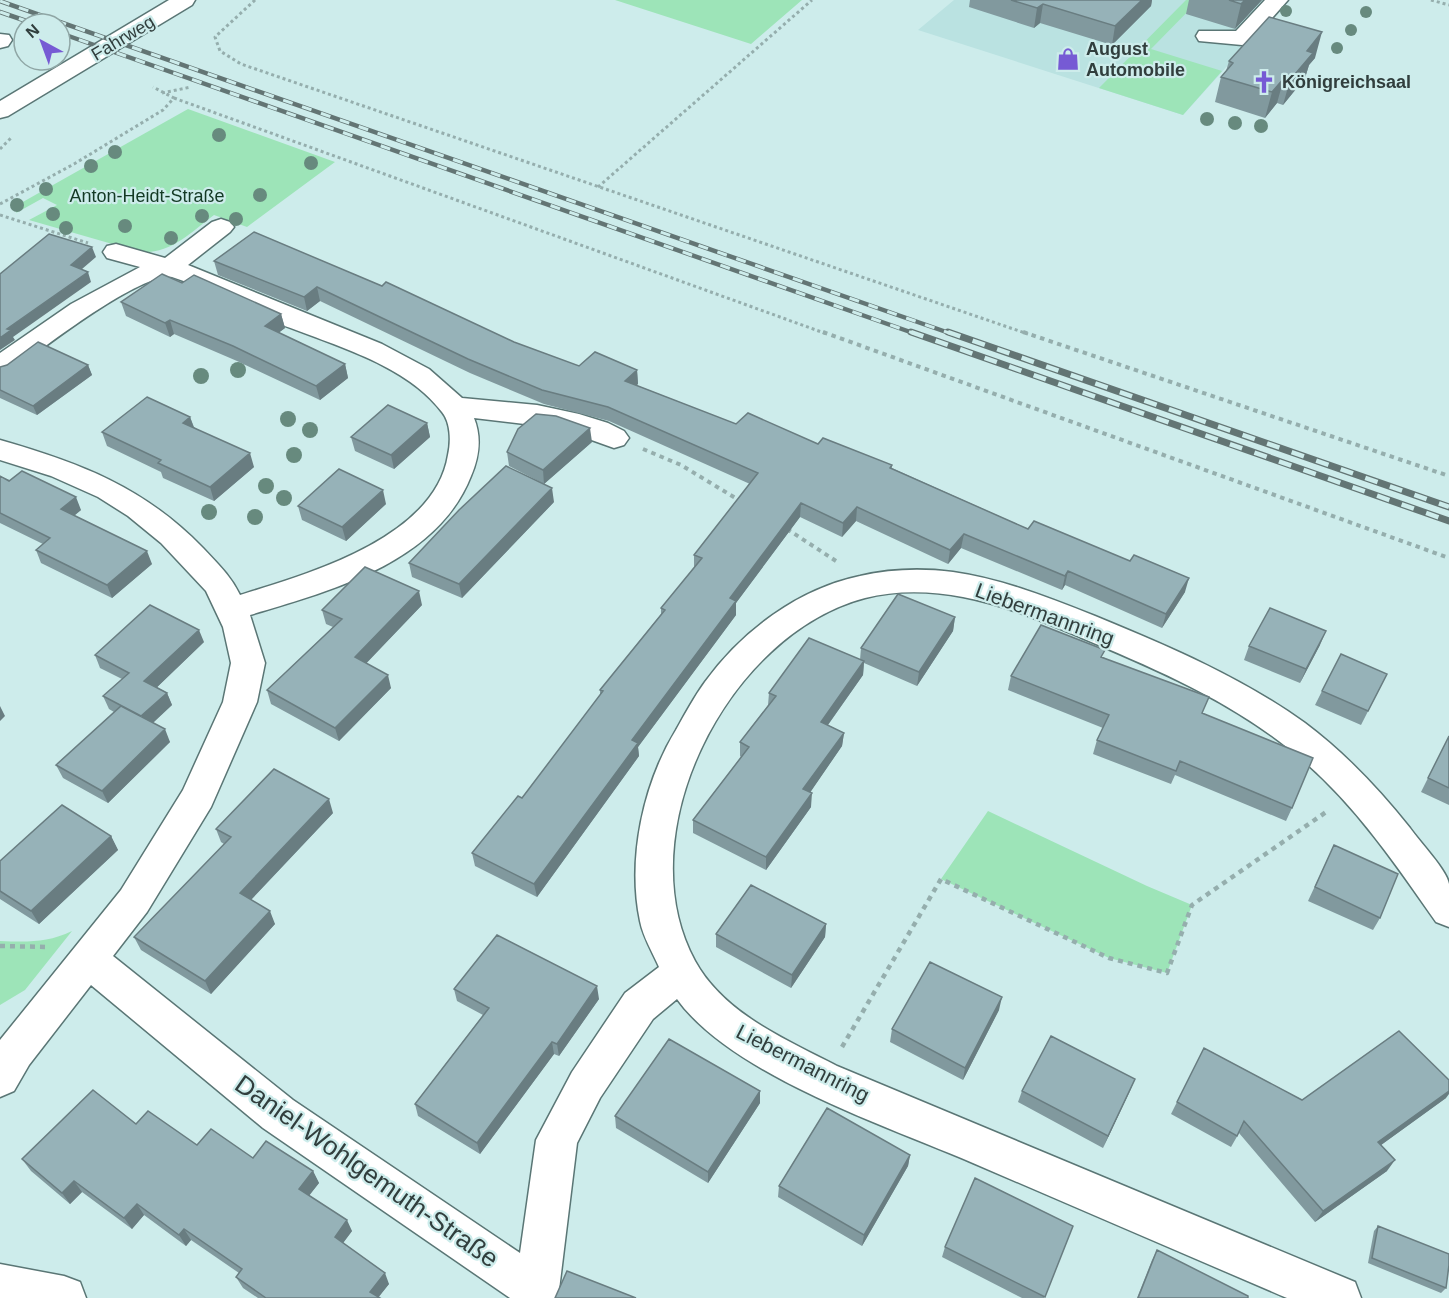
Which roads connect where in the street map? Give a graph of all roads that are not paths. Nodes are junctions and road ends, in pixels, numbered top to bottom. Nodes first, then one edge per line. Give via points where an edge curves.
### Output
1 (184, 0) edge
2 (1277, 0) edge
3 (1207, 36) dead end
4 (0, 111) edge
5 (221, 227) dead end
6 (116, 252) road end
7 (169, 267) junction
8 (0, 367) edge
9 (454, 407) junction
10 (614, 438) road end
11 (0, 450) edge
12 (232, 609) junction
13 (1449, 911) edge
14 (87, 958) junction
15 (681, 973) junction
16 (5, 1059) edge
17 (0, 1287) edge
18 (536, 1294) edge
19 (64, 1298) edge
20 (1340, 1298) edge

1 - 4 street, Fahrweg
2 - 3 street via 1242,38
5 - 7 street
6 - 7 street
7 - 8 street via 122,287 46,332
7 - 9 street via 370,349 429,386
9 - 10 street via 518,412 600,429
9 - 12 street via 465,438 460,474 450,494 425,522 385,550 333,575
11 - 12 street via 62,468 139,508 204,567
12 - 14 street via 248,663 240,702 198,797 134,901
13 - 15 street, Liebermannring via 1383,818 1318,753 1268,714 1179,664 1082,625 966,586 894,582 855,588 811,606 759,643 724,681 695,725 656,827 652,878 658,925
14 - 16 street
14 - 18 street, Daniel-Wohlgemuth-Straße via 278,1114
15 - 18 street via 639,1006 585,1085 557,1140
15 - 20 street, Liebermannring via 710,1009 742,1038 823,1078
17 - 19 street

